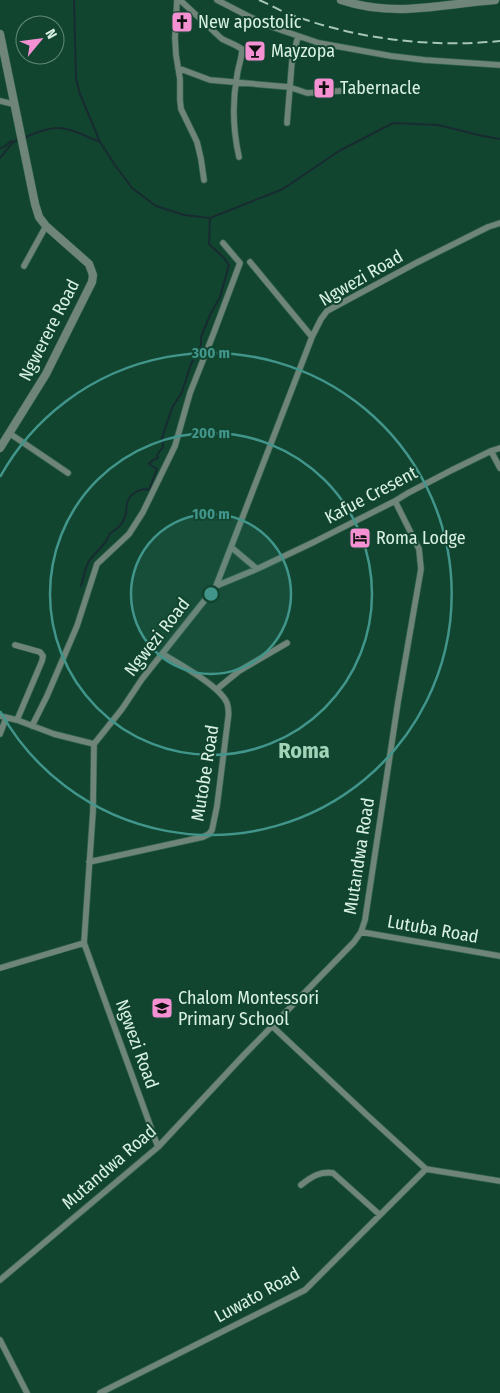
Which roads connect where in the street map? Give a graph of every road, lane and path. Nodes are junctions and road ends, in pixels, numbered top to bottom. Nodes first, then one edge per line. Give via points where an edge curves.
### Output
1 (178, 0) edge
2 (217, 0) edge
3 (341, 0) edge
4 (384, 0) edge
5 (495, 0) edge
6 (478, 1) edge
7 (382, 9) junction
8 (0, 34) edge
9 (298, 36) junction
10 (500, 65) edge
11 (178, 68) junction
12 (236, 82) junction
13 (289, 88) junction
14 (340, 91) dead end
15 (0, 101) edge
16 (13, 104) junction
17 (287, 123) dead end
18 (239, 157) dead end
19 (204, 180) dead end
20 (500, 223) edge
21 (46, 226) junction
22 (223, 243) dead end
23 (250, 262) dead end
24 (24, 266) dead end
25 (312, 337) junction
26 (9, 433) junction
27 (0, 448) edge
28 (500, 448) edge
29 (491, 452) junction
30 (500, 468) edge
31 (68, 473) dead end
32 (395, 501) junction
33 (231, 547) junction
34 (257, 569) junction
35 (216, 586) junction
36 (287, 643) dead end
37 (14, 645) dead end
38 (163, 654) junction
39 (217, 689) junction
40 (3, 717) edge
41 (16, 720) junction
42 (32, 726) junction
43 (0, 734) edge
44 (94, 744) junction
45 (88, 862) junction
46 (361, 932) junction
47 (84, 943) junction
48 (500, 956) edge
49 (0, 968) edge
50 (272, 1026) junction
51 (158, 1147) junction
52 (426, 1169) junction
53 (500, 1181) edge
54 (301, 1185) dead end
55 (380, 1215) junction
56 (0, 1280) edge
57 (0, 1340) edge
58 (27, 1393) edge
59 (100, 1393) edge

1 - 11 street via 175,38
1 - 12 street via 222,39 242,49
2 - 9 street
3 - 7 street
4 - 7 street
5 - 6 street
6 - 7 street via 451,6
8 - 16 street, Ngwerere Road
9 - 10 street via 391,56
9 - 13 street
11 - 12 street via 210,80
11 - 19 street via 181,109 196,142
12 - 13 street
12 - 18 street via 234,125
13 - 14 street via 307,93
13 - 17 street
15 - 16 street
16 - 21 street, Ngwerere Road via 34,204
20 - 25 street, Ngwezi Road via 327,311
21 - 24 street
21 - 26 street, Ngwerere Road via 85,259 92,269 92,282 46,374
22 - 42 street via 240,263 190,393 175,446 144,512 129,534 97,564 77,626
23 - 25 street
25 - 33 street, Ngwezi Road
26 - 27 street, Ngwerere Road
26 - 31 street
28 - 29 street, Kafue Cresent
29 - 30 street
29 - 32 street, Kafue Cresent
32 - 34 street, Kafue Cresent
32 - 46 street, Mutandwa Road via 419,549 421,569
33 - 34 street
33 - 35 street, Ngwezi Road
34 - 35 street, Kafue Cresent
35 - 38 street, Ngwezi Road
36 - 39 street via 239,671
37 - 41 street via 40,652 42,656
38 - 39 street, Mutobe Road
38 - 44 street, Ngwezi Road
39 - 45 street, Mutobe Road via 229,711 212,830 203,837
40 - 41 street
40 - 43 street
41 - 42 street
42 - 44 street
44 - 45 street, Ngwezi Road
45 - 47 street, Ngwezi Road
46 - 48 street, Lutuba Road
46 - 50 street, Mutandwa Road
47 - 49 street
47 - 51 street, Ngwezi Road
50 - 51 street, Mutandwa Road
50 - 52 street
51 - 56 street, Mutandwa Road
52 - 53 street
52 - 55 street, Luwato Road
54 - 55 street via 320,1173 333,1172
55 - 59 street, Luwato Road via 305,1290
57 - 58 street

